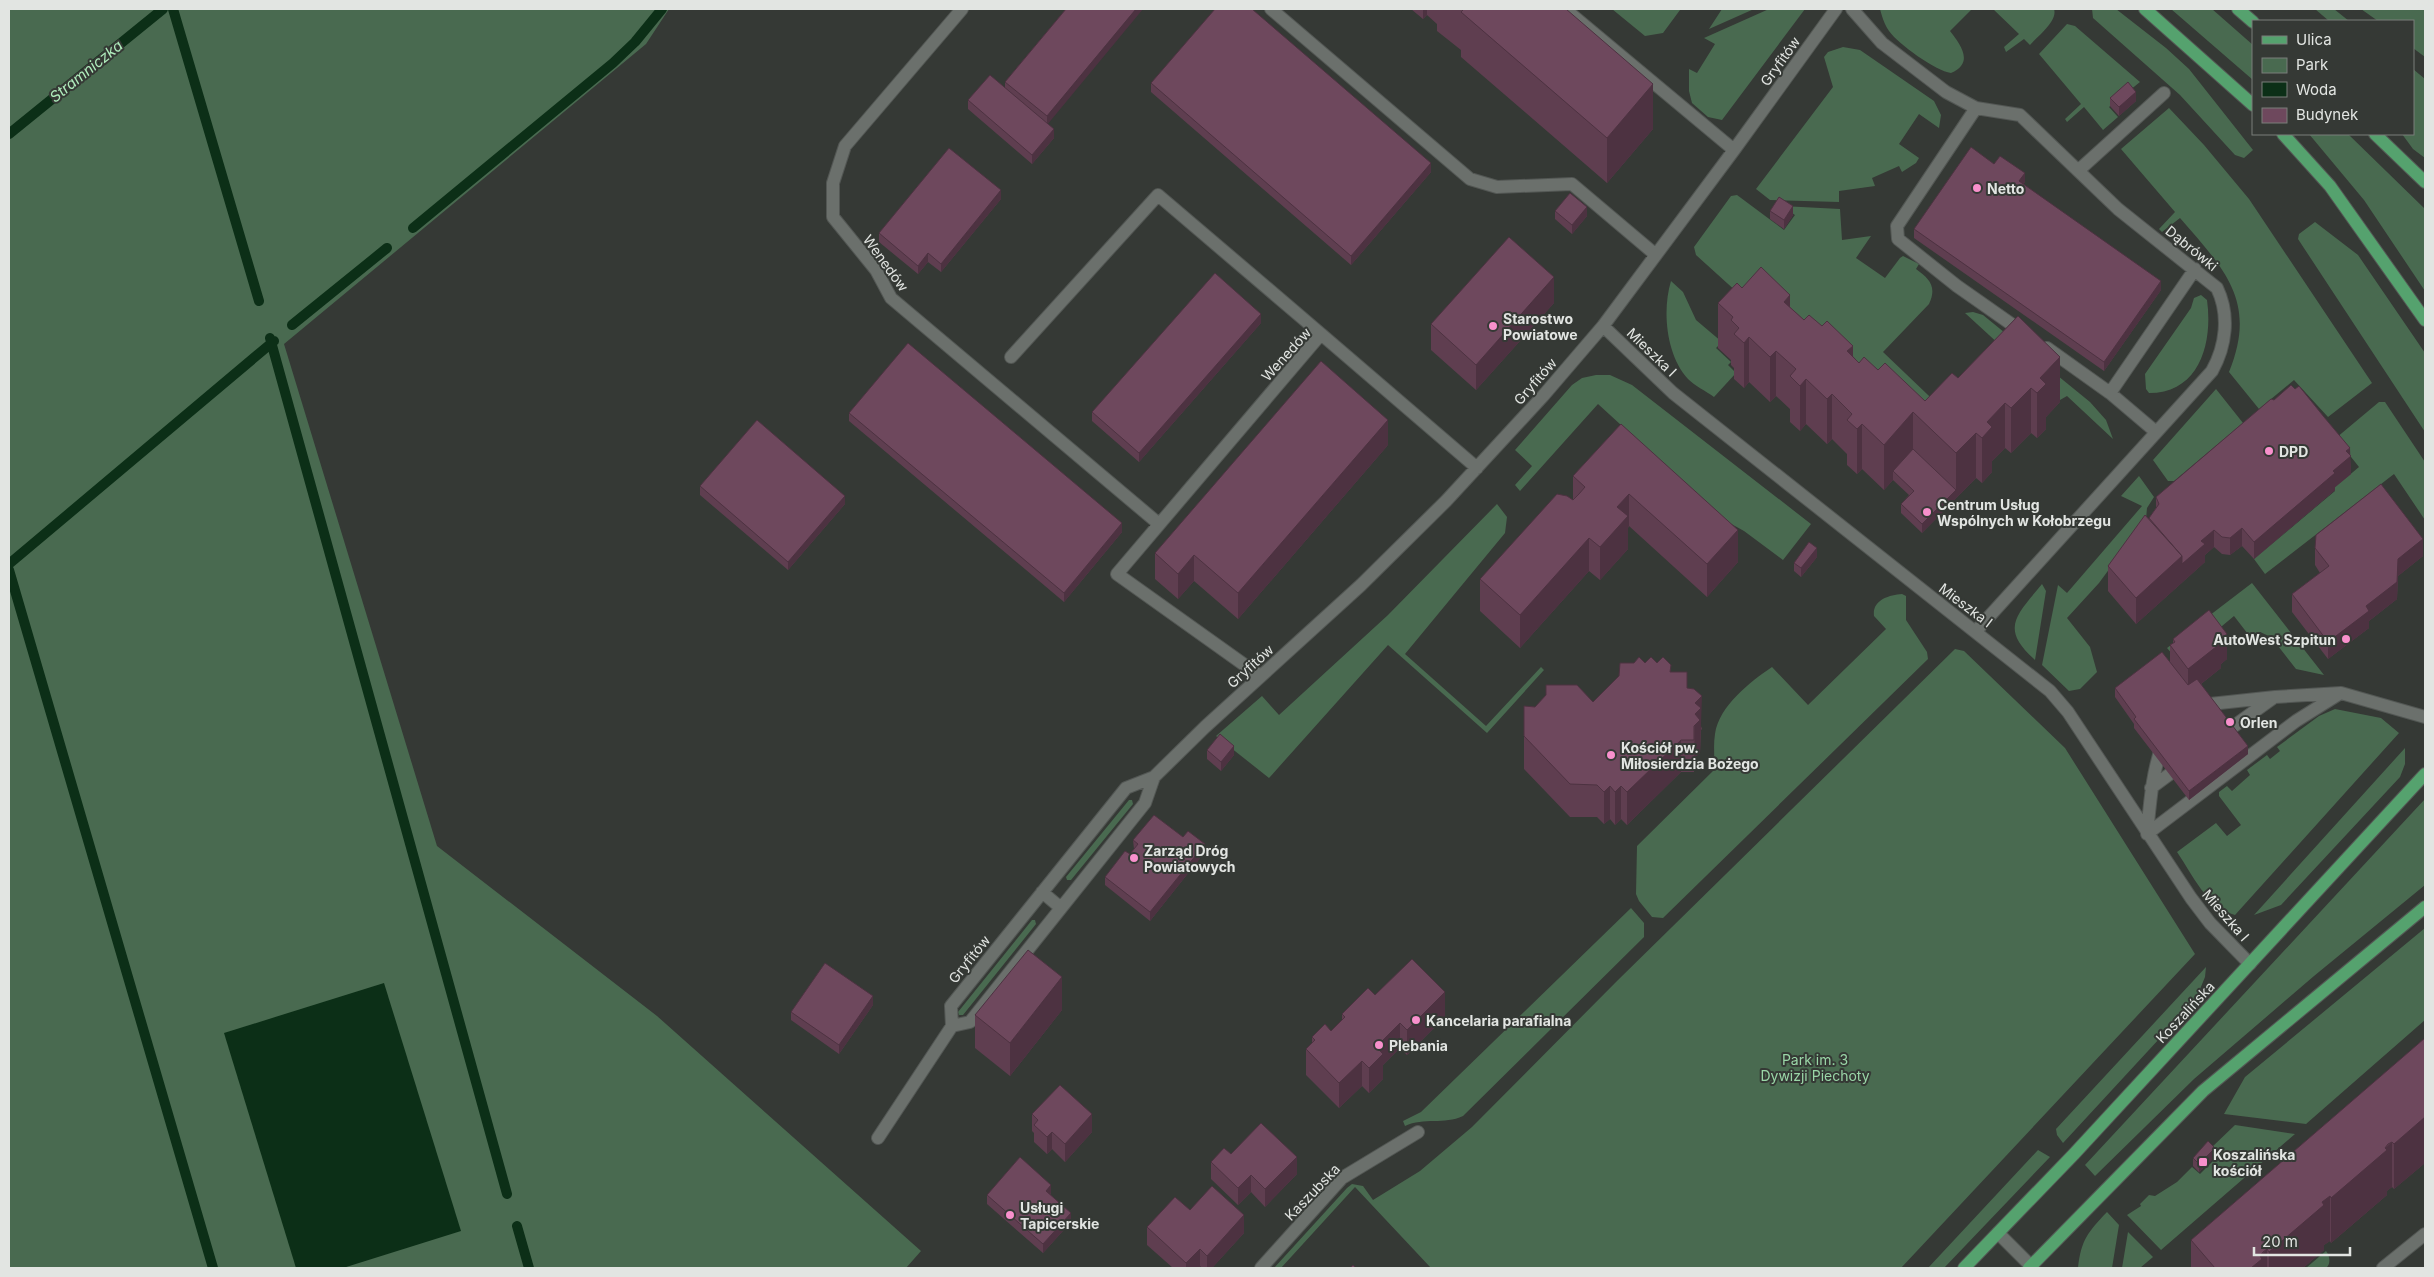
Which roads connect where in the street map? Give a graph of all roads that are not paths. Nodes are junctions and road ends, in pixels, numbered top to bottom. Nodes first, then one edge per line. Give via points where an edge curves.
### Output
1 (962, 9) edge
2 (1271, 9) edge
3 (1565, 9) edge
4 (1836, 9) edge
5 (1852, 9) edge
6 (2145, 9) edge
7 (2238, 9) edge
8 (2252, 21) edge
9 (2164, 93) dead end
10 (2252, 104) edge
11 (1976, 108) junction
12 (2284, 135) edge
13 (2376, 135) edge
14 (1734, 150) junction
15 (2079, 170) junction
16 (2423, 178) edge
17 (1656, 255) junction
18 (2195, 269) junction
19 (2425, 320) edge
20 (1603, 326) junction
21 (1321, 334) junction
22 (1011, 357) dead end
23 (2110, 392) junction
24 (2156, 432) junction
25 (1477, 468) junction
26 (1159, 524) junction
27 (1976, 631) junction
28 (1260, 676) junction
29 (2341, 693) junction
30 (2275, 697) junction
31 (2425, 716) edge
32 (2187, 722) edge
33 (2172, 733) edge
34 (2207, 747) edge
35 (2192, 758) edge
36 (2425, 774) edge
37 (1154, 777) junction
38 (2152, 788) junction
39 (2147, 834) junction
40 (1042, 892) junction
41 (2425, 907) edge
42 (1061, 908) junction
43 (2250, 964) junction
44 (952, 1026) junction
45 (1418, 1132) dead end
46 (878, 1138) dead end
47 (1998, 1233) junction
48 (2425, 1234) edge
49 (2031, 1267) edge
50 (1261, 1268) edge
51 (1964, 1268) edge
52 (2383, 1268) edge

1 - 26 street, Wenedów via 845,146 833,183 833,217 876,270 891,298
2 - 17 street via 1470,179 1497,187 1572,184
3 - 14 street
4 - 14 street, Gryfitów
5 - 11 street, Dąbrówki via 1882,43 1946,92
6 - 10 main road
7 - 8 main road
9 - 15 street
11 - 15 street, Dąbrówki via 2020,115
11 - 23 street via 1897,226 1898,239 1958,286
12 - 19 main road via 2345,205
13 - 16 main road
14 - 17 street, Gryfitów
15 - 18 street, Dąbrówki via 2118,209
17 - 20 street, Gryfitów
18 - 23 street
18 - 24 street, Dąbrówki via 2217,288 2223,301 2225,334 2212,371
20 - 25 street, Gryfitów
20 - 27 street, Mieszka I via 1673,393
21 - 22 street via 1158,195
21 - 25 street, Wenedów
21 - 26 street, Wenedów
23 - 24 street
24 - 27 street, Dąbrówki
25 - 28 street, Gryfitów via 1360,585
26 - 28 street, Wenedów via 1117,574
27 - 39 street, Mieszka I via 2050,691 2068,712
28 - 37 street, Gryfitów
29 - 30 street
29 - 31 street
29 - 39 street via 2296,721
30 - 32 street via 2210,704
30 - 34 street
33 - 38 street via 2164,739
35 - 38 street
36 - 43 main road, Koszalińska
37 - 40 street, Gryfitów via 1126,788
37 - 42 street via 1145,803
38 - 39 street
39 - 43 street, Mieszka I via 2210,923
40 - 42 street
40 - 44 street, Gryfitów via 951,1006
41 - 49 main road via 2203,1090
42 - 44 street via 970,1022
43 - 47 main road, Koszalińska
44 - 46 street, Gryfitów
45 - 50 street, Kaszubska via 1342,1178
47 - 49 street
47 - 51 main road, Koszalińska
48 - 52 street

